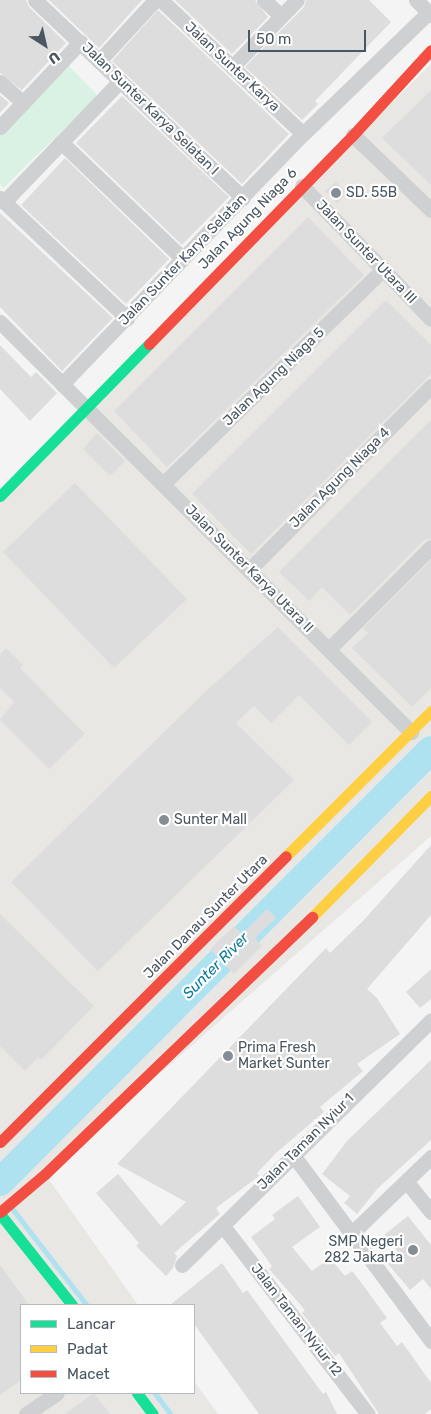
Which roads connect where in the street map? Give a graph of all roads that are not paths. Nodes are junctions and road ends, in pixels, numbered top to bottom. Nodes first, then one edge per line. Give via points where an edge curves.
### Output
1 (35, 0) edge
2 (155, 0) edge
3 (162, 0) edge
4 (264, 0) edge
5 (297, 0) edge
6 (416, 0) edge
7 (430, 14) edge
8 (281, 16) junction
9 (80, 42) junction
10 (431, 50) edge
11 (99, 61) junction
12 (232, 67) junction
13 (120, 81) junction
14 (0, 82) edge
15 (23, 103) junction
16 (0, 127) edge
17 (303, 134) junction
18 (353, 135) junction
19 (61, 142) junction
20 (302, 186) junction
21 (243, 198) junction
22 (2, 200) edge
23 (431, 210) edge
24 (182, 258) junction
25 (384, 270) junction
26 (127, 318) junction
27 (431, 319) edge
28 (0, 322) edge
29 (62, 384) junction
30 (431, 386) edge
31 (86, 408) junction
32 (164, 484) junction
33 (0, 496) edge
34 (431, 547) edge
35 (249, 570) junction
36 (329, 649) junction
37 (431, 711) edge
38 (411, 732) junction
39 (431, 796) edge
40 (431, 1020) edge
41 (0, 1142) edge
42 (293, 1155) junction
43 (431, 1157) edge
44 (406, 1181) junction
45 (2, 1212) edge
46 (431, 1212) edge
47 (223, 1226) junction
48 (353, 1232) junction
49 (182, 1265) dead end
50 (71, 1304) edge
51 (431, 1341) edge
52 (55, 1394) edge
53 (138, 1394) edge
54 (26, 1414) edge
55 (153, 1414) edge
56 (368, 1414) edge

1 - 9 street, Jalan Sunter Karya Selatan I
2 - 11 street
3 - 12 street, Jalan Sunter Karya
4 - 8 street
5 - 8 street
6 - 7 street
7 - 17 street, Jalan Sunter Karya Selatan
8 - 12 street
9 - 11 street, Jalan Sunter Karya Selatan I
9 - 15 street
10 - 18 main road, Jalan Agung Niaga 6
11 - 13 street, Jalan Sunter Karya Selatan I
12 - 17 street, Jalan Sunter Karya
13 - 19 street
13 - 21 street, Jalan Sunter Karya Selatan I
14 - 15 street
15 - 16 street
17 - 21 street, Jalan Sunter Karya Selatan
18 - 20 main road, Jalan Agung Niaga 6
18 - 23 street
19 - 22 street
19 - 24 street
20 - 25 street, Jalan Sunter Utara III
20 - 31 main road, Jalan Agung Niaga 6
21 - 24 street, Jalan Sunter Karya Selatan
22 - 26 street
24 - 26 street, Jalan Sunter Karya Selatan
25 - 27 street, Jalan Sunter Utara III
25 - 32 street, Jalan Agung Niaga 5
26 - 29 street, Jalan Sunter Karya Selatan
28 - 29 street, Jalan Sunter Karya Utara II
29 - 31 street, Jalan Sunter Karya Utara II
30 - 35 street, Jalan Agung Niaga 4
31 - 32 street, Jalan Sunter Karya Utara II
31 - 33 main road
32 - 35 street, Jalan Sunter Karya Utara II
34 - 36 street
35 - 36 street, Jalan Sunter Karya Utara II
36 - 38 street, Jalan Sunter Karya Utara II
37 - 38 main road, Jalan Danau Sunter Utara
38 - 41 main road, Jalan Danau Sunter Utara
39 - 45 main road via 326,903
40 - 42 street, Jalan Taman Nyiur 1
42 - 47 street, Jalan Taman Nyiur 1
42 - 48 street
43 - 44 street
44 - 46 street
44 - 48 street
45 - 50 main road
47 - 49 street, Jalan Taman Nyiur 1
47 - 56 street, Jalan Taman Nyiur 12
48 - 51 street
52 - 54 street
53 - 55 main road

